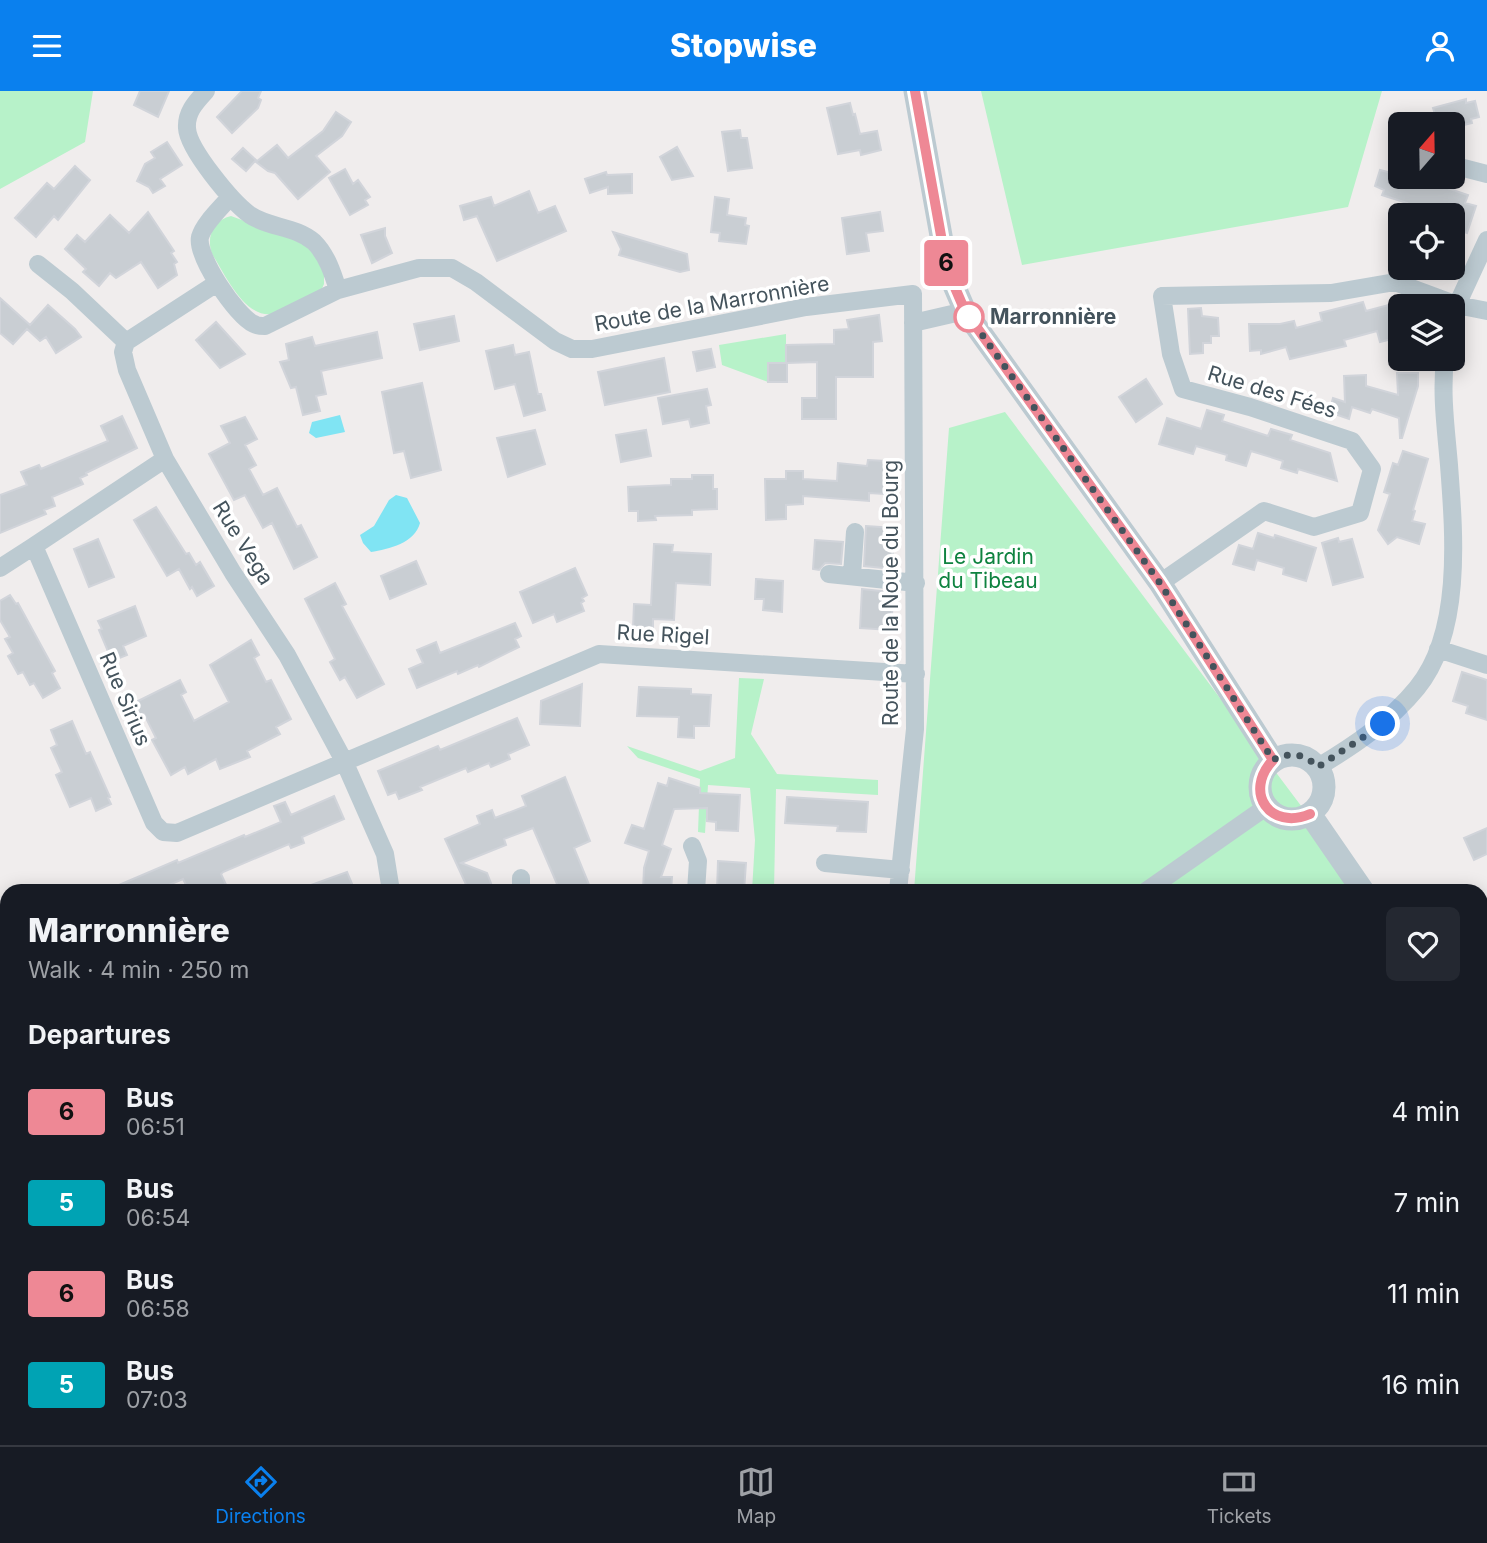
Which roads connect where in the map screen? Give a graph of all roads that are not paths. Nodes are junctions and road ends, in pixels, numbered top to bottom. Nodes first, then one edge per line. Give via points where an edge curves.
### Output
1 (206, 91) edge
2 (915, 91) edge
3 (1465, 168) edge
4 (1487, 174) edge
5 (230, 197) junction
6 (1487, 240) edge
7 (38, 264) dead end
8 (217, 283) junction
9 (338, 290) junction
10 (913, 294) joint
11 (1419, 294) edge
12 (1463, 294) edge
13 (965, 311) junction
14 (1487, 311) edge
15 (1465, 312) edge
16 (913, 323) junction
17 (126, 342) junction
18 (1444, 371) edge
19 (166, 459) junction
20 (855, 532) dead end
21 (34, 546) junction
22 (0, 568) edge
23 (829, 574) dead end
24 (852, 575) junction
25 (916, 583) junction
26 (1160, 583) junction
27 (1438, 649) junction
28 (1487, 665) edge
29 (916, 674) junction
30 (1273, 760) junction
31 (344, 761) junction
32 (1318, 767) junction
33 (1266, 807) junction
34 (1310, 814) junction
35 (692, 846) dead end
36 (825, 863) dead end
37 (901, 870) junction
38 (390, 884) edge
39 (696, 884) edge
40 (899, 884) edge
41 (1156, 884) edge
42 (1358, 884) edge

1 - 5 street via 188,116 188,135
2 - 13 street via 947,269
3 - 4 street
5 - 8 street, Route de la Marronnière via 199,240
5 - 9 street via 251,216 294,230 314,243 329,263
6 - 12 street
7 - 17 street
8 - 9 street, Route de la Marronnière via 247,319 265,326
8 - 17 street
9 - 10 street, Route de la Marronnière via 419,268 452,268 555,341 582,350 806,307
10 - 16 street, Route de la Noue du Bourg
11 - 26 street, Rue des Fées via 1395,282 1331,293 1162,296 1171,354 1183,389 1352,441 1372,469 1360,513 1314,527 1264,511
13 - 16 street
13 - 26 street
14 - 15 street
16 - 25 street, Route de la Noue du Bourg
17 - 19 street, Rue Vega via 127,370
18 - 27 street via 1453,571
19 - 21 street
19 - 31 street, Rue Vega via 287,655
20 - 24 street
21 - 22 street
21 - 31 street, Rue Sirius via 158,829 177,832
23 - 24 street
24 - 25 street
25 - 29 street, Route de la Noue du Bourg
26 - 30 street
27 - 28 street
27 - 32 street via 1419,686 1383,724
29 - 31 street, Rue Rigel via 599,654
29 - 37 street, Route de la Noue du Bourg
30 - 32 street via 1292,754
30 - 33 street via 1259,782
31 - 38 street, Rue Vega via 385,854
32 - 34 street via 1325,787 1318,807
33 - 34 street via 1287,819
33 - 41 street
34 - 42 street
35 - 39 street via 698,861
36 - 37 street
37 - 40 street, Route de la Noue du Bourg

